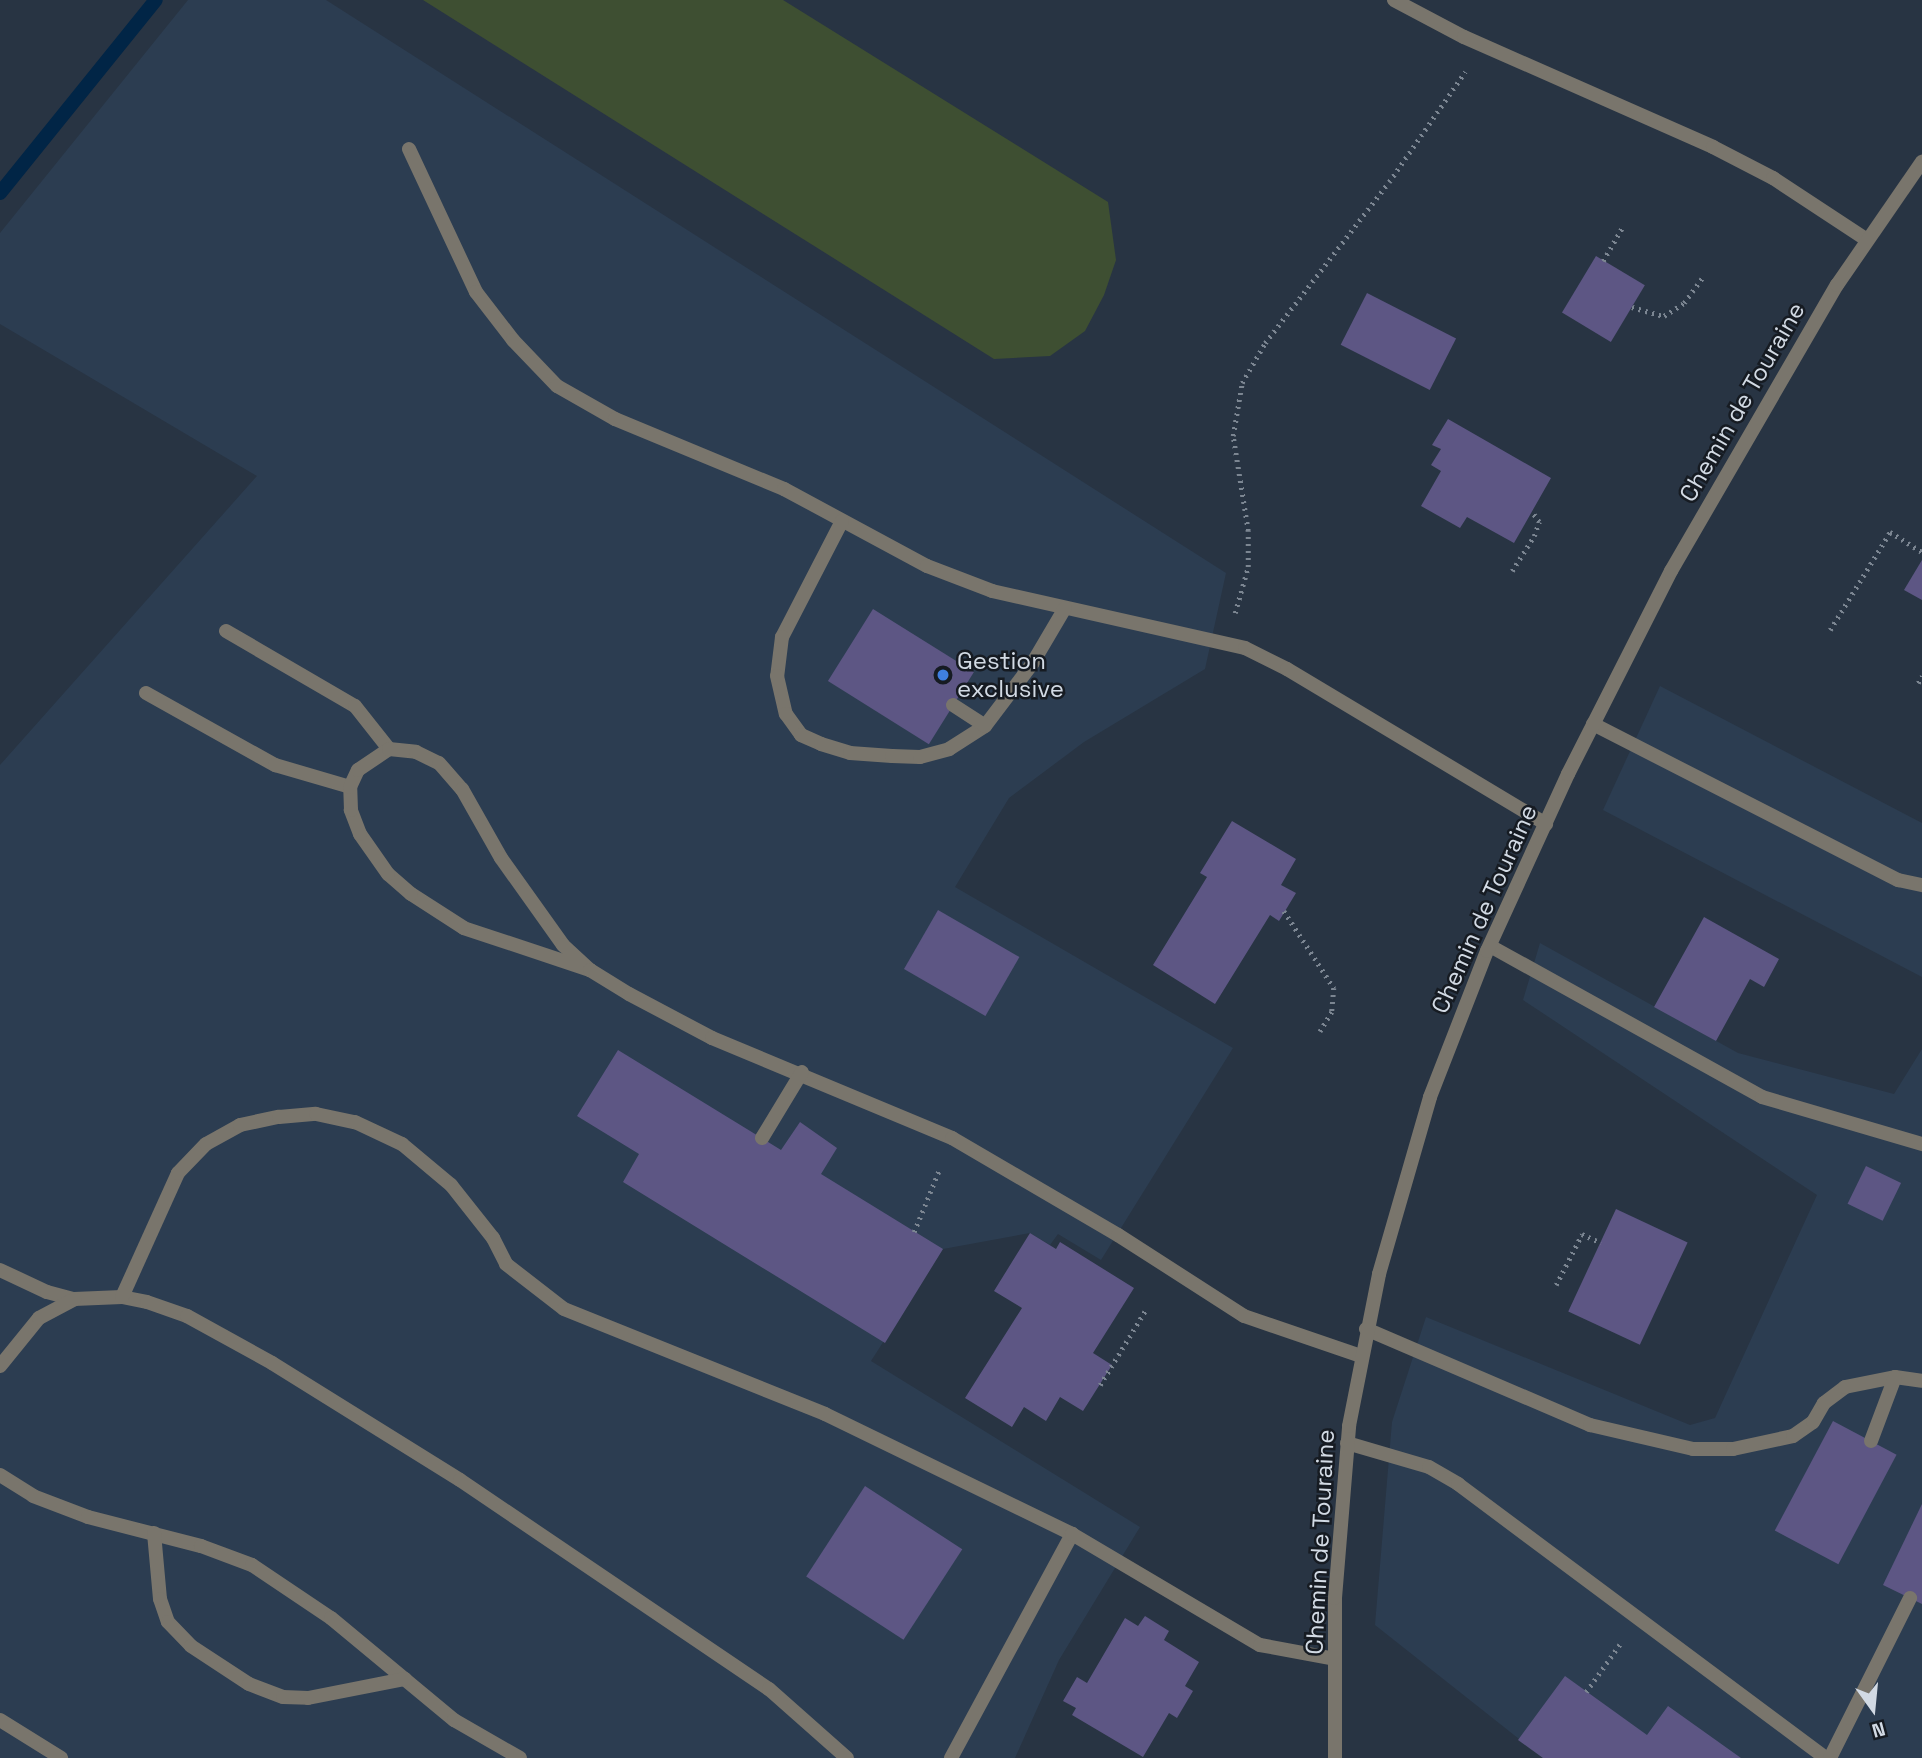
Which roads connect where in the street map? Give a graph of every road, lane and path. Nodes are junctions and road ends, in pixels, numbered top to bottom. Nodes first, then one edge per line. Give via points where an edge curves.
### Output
1 (1394, 0) edge
2 (1483, 45) junction
3 (409, 149) dead end
4 (1922, 162) edge
5 (1623, 226) dead end
6 (1867, 240) junction
7 (1603, 261) dead end
8 (1702, 278) dead end
9 (1632, 307) dead end
10 (1532, 512) dead end
11 (842, 521) junction
12 (1922, 552) edge
13 (1512, 571) dead end
14 (1065, 608) junction
15 (1830, 630) dead end
16 (226, 631) dead end
17 (1222, 642) junction
18 (1922, 676) edge
19 (1918, 682) dead end
20 (146, 693) dead end
21 (953, 705) dead end
22 (1593, 724) junction
23 (985, 726) junction
24 (389, 749) junction
25 (350, 787) junction
26 (1546, 824) junction
27 (1922, 885) edge
28 (1284, 911) dead end
29 (1490, 946) junction
30 (590, 970) junction
31 (1320, 1032) dead end
32 (802, 1072) junction
33 (762, 1138) dead end
34 (952, 1138) junction
35 (1922, 1144) edge
36 (914, 1232) dead end
37 (1601, 1243) dead end
38 (0, 1270) edge
39 (1556, 1285) dead end
40 (122, 1297) junction
41 (74, 1299) junction
42 (1145, 1311) dead end
43 (1366, 1329) junction
44 (1361, 1356) junction
45 (0, 1366) edge
46 (1895, 1377) junction
47 (1922, 1381) edge
48 (1100, 1385) dead end
49 (1871, 1441) dead end
50 (1347, 1443) junction
51 (0, 1475) edge
52 (154, 1534) junction
53 (1072, 1534) junction
54 (1910, 1598) dead end
55 (1639, 1618) junction
56 (1335, 1659) junction
57 (405, 1679) junction
58 (1586, 1692) dead end
59 (0, 1720) edge
60 (837, 1755) edge
61 (61, 1758) edge
62 (520, 1758) edge
63 (951, 1758) edge
64 (1335, 1758) edge
65 (1828, 1758) edge

1 - 2 street
2 - 6 street via 1713,147 1773,178
2 - 17 path via 1389,182 1265,343 1242,383 1233,436 1248,531 1248,567
3 - 11 street via 477,292 513,340 558,386 615,419 783,489
4 - 6 street, Chemin de Touraine
5 - 7 path
6 - 22 street, Chemin de Touraine via 1729,467
8 - 9 path via 1684,303 1664,316
10 - 13 path via 1539,522
11 - 14 street via 927,566 992,590
11 - 23 street via 782,637 777,676 786,714 801,735 821,744 892,756 920,757 949,749
12 - 15 path via 1890,531
14 - 17 street
14 - 23 street via 1032,664
16 - 24 street via 355,706
17 - 26 street via 1287,668
18 - 19 path
20 - 25 street via 275,765
21 - 23 street
22 - 26 street, Chemin de Touraine
22 - 27 street via 1899,880
24 - 25 street via 369,758
24 - 30 street via 416,752 439,763 462,789 502,858 563,944
25 - 30 street via 351,810 360,834 388,874 411,894 464,928
26 - 29 street, Chemin de Touraine
28 - 31 path via 1334,988 1332,1012
29 - 35 street via 1762,1097
29 - 43 street, Chemin de Touraine via 1419,1128
30 - 32 street via 669,1017
32 - 33 street
32 - 34 street
34 - 36 path
34 - 44 street via 1118,1235 1244,1316
37 - 39 path via 1582,1234
38 - 41 street
40 - 41 street
40 - 53 street via 178,1173 206,1144 240,1125 279,1117 316,1114 355,1122 402,1144 451,1185 493,1238 506,1264 564,1309 825,1413
40 - 60 street via 187,1316 460,1480 769,1689
41 - 45 street via 39,1318
42 - 48 path
43 - 44 street, Chemin de Touraine
43 - 46 street via 1590,1425 1693,1449 1733,1449 1793,1436 1813,1422 1824,1403 1845,1387
44 - 50 street, Chemin de Touraine
46 - 47 street
46 - 49 street
50 - 55 street via 1429,1467 1450,1479
50 - 56 street, Chemin de Touraine via 1339,1508
51 - 52 street via 33,1496 88,1517
52 - 57 street via 252,1565 331,1618
52 - 57 street via 160,1599 168,1622 191,1646 249,1684 283,1697 309,1698
53 - 56 street via 1260,1645
53 - 63 street
54 - 65 street
55 - 58 path
55 - 65 street
56 - 64 street, Chemin de Touraine
57 - 62 street via 454,1720
59 - 61 street

